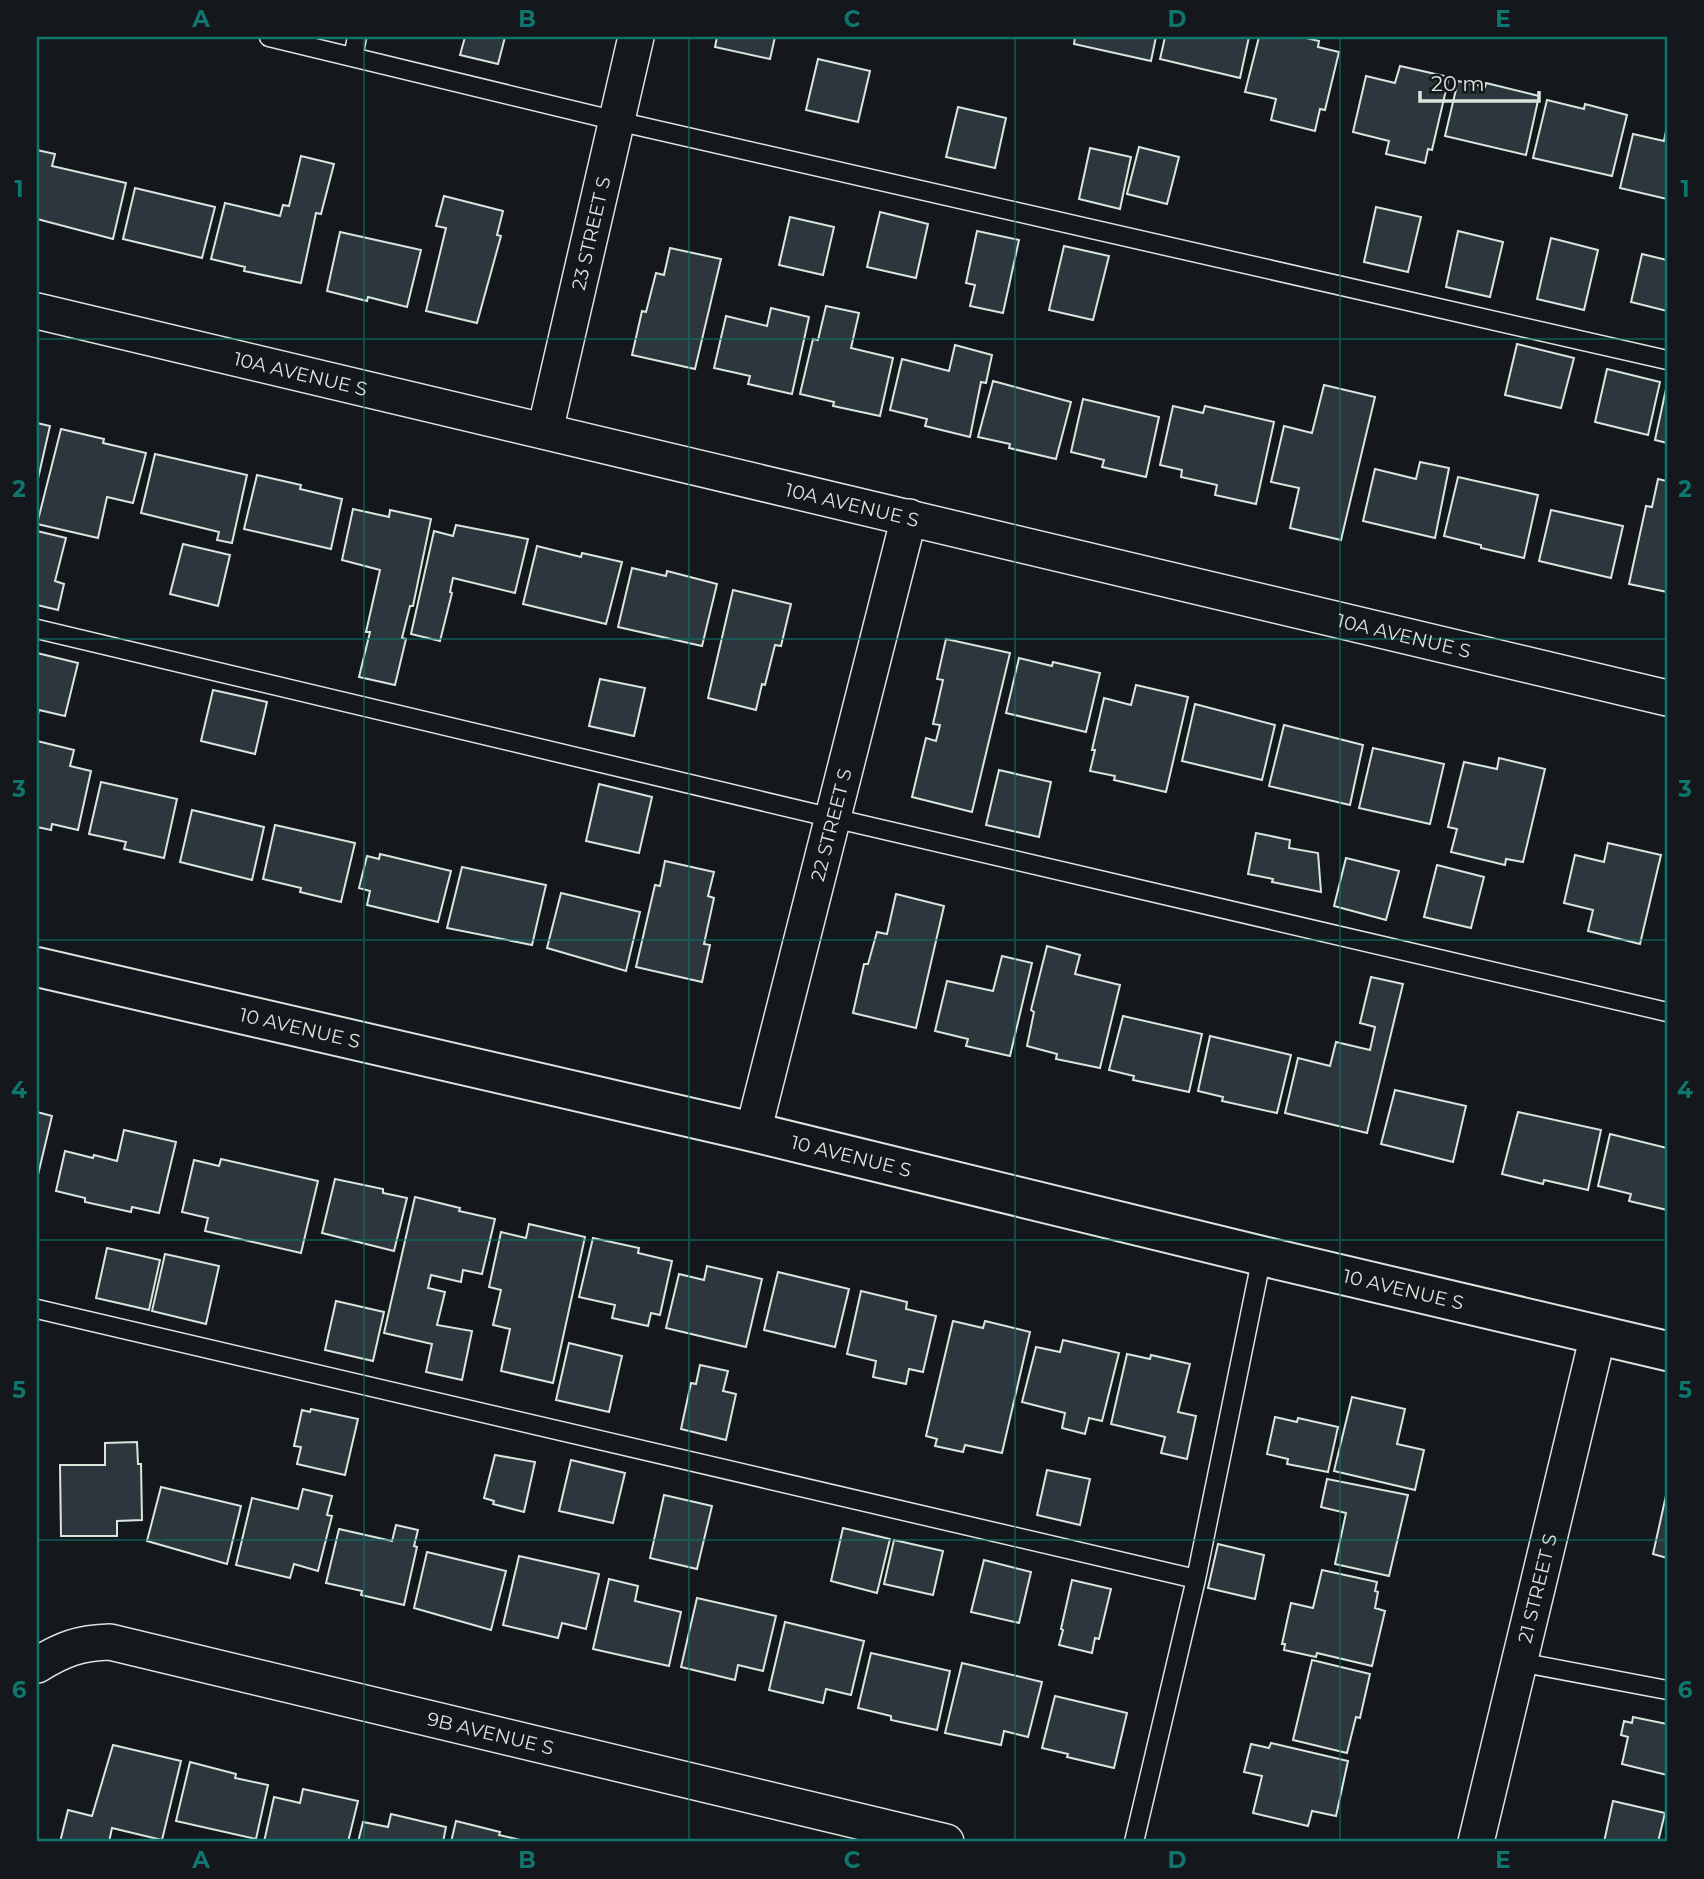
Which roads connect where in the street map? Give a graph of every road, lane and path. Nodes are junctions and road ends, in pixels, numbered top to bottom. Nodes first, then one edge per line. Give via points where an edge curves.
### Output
1 (269, 37) edge
2 (357, 37) edge
3 (636, 37) edge
4 (353, 57) junction
5 (617, 121) junction
6 (37, 311) edge
7 (1667, 360) edge
8 (545, 431) junction
9 (909, 517) junction
10 (37, 629) edge
11 (1667, 698) edge
12 (833, 818) junction
13 (37, 967) edge
14 (1667, 1012) edge
15 (753, 1132) junction
16 (1262, 1256) junction
17 (37, 1309) edge
18 (1598, 1335) junction
19 (1667, 1351) edge
20 (1196, 1579) junction
21 (1519, 1662) junction
22 (37, 1665) edge
23 (1667, 1690) edge
24 (946, 1842) edge
25 (1134, 1842) edge
26 (1476, 1842) edge

1 - 4 lane
2 - 4 lane
3 - 5 street, 23 STREET S
4 - 5 lane
5 - 7 lane
5 - 8 street, 23 STREET S
6 - 8 street, 10A AVENUE S
8 - 9 street, 10A AVENUE S
9 - 11 street, 10A AVENUE S
9 - 12 street, 22 STREET S
10 - 12 lane
12 - 14 lane
12 - 15 street, 22 STREET S
13 - 15 street, 10 AVENUE S
15 - 16 street, 10 AVENUE S
16 - 18 street, 10 AVENUE S
16 - 20 lane
17 - 20 lane
18 - 19 street, 10 AVENUE S
18 - 21 street, 21 STREET S
20 - 25 lane
21 - 23 lane
21 - 26 street, 21 STREET S
22 - 24 street, 9B AVENUE S via 66,1648 110,1642

